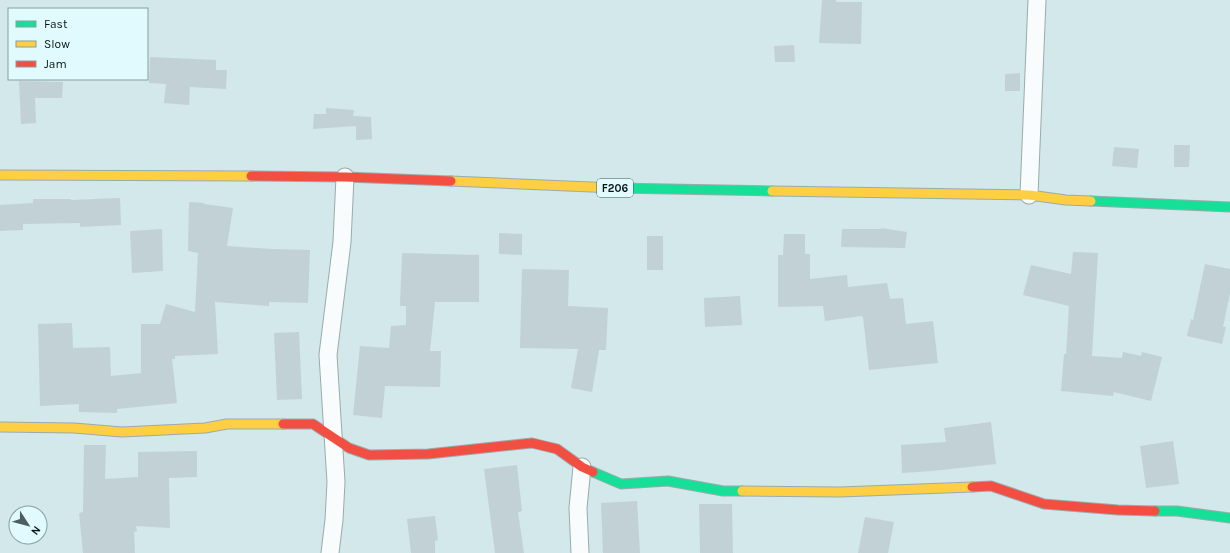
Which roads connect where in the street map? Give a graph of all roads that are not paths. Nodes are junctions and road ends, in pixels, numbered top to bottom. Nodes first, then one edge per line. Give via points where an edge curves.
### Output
1 (1037, 0) edge
2 (0, 175) edge
3 (345, 177) junction
4 (1030, 195) junction
5 (1230, 207) edge
6 (0, 427) edge
7 (334, 439) junction
8 (582, 467) junction
9 (1230, 518) edge
10 (330, 553) edge
11 (580, 553) edge

1 - 4 street
2 - 3 street, F206
3 - 4 street, F206 via 615,188
3 - 7 street via 342,242 328,355
4 - 5 street, F206 via 1066,200
6 - 7 street via 74,428 122,432 205,428 228,424 314,424
7 - 8 street via 349,448 370,455 428,454 532,443 557,449
7 - 10 street via 336,482
8 - 9 street via 621,484 668,481 723,491 840,492 991,486 1044,504 1177,512
8 - 11 street via 578,508

